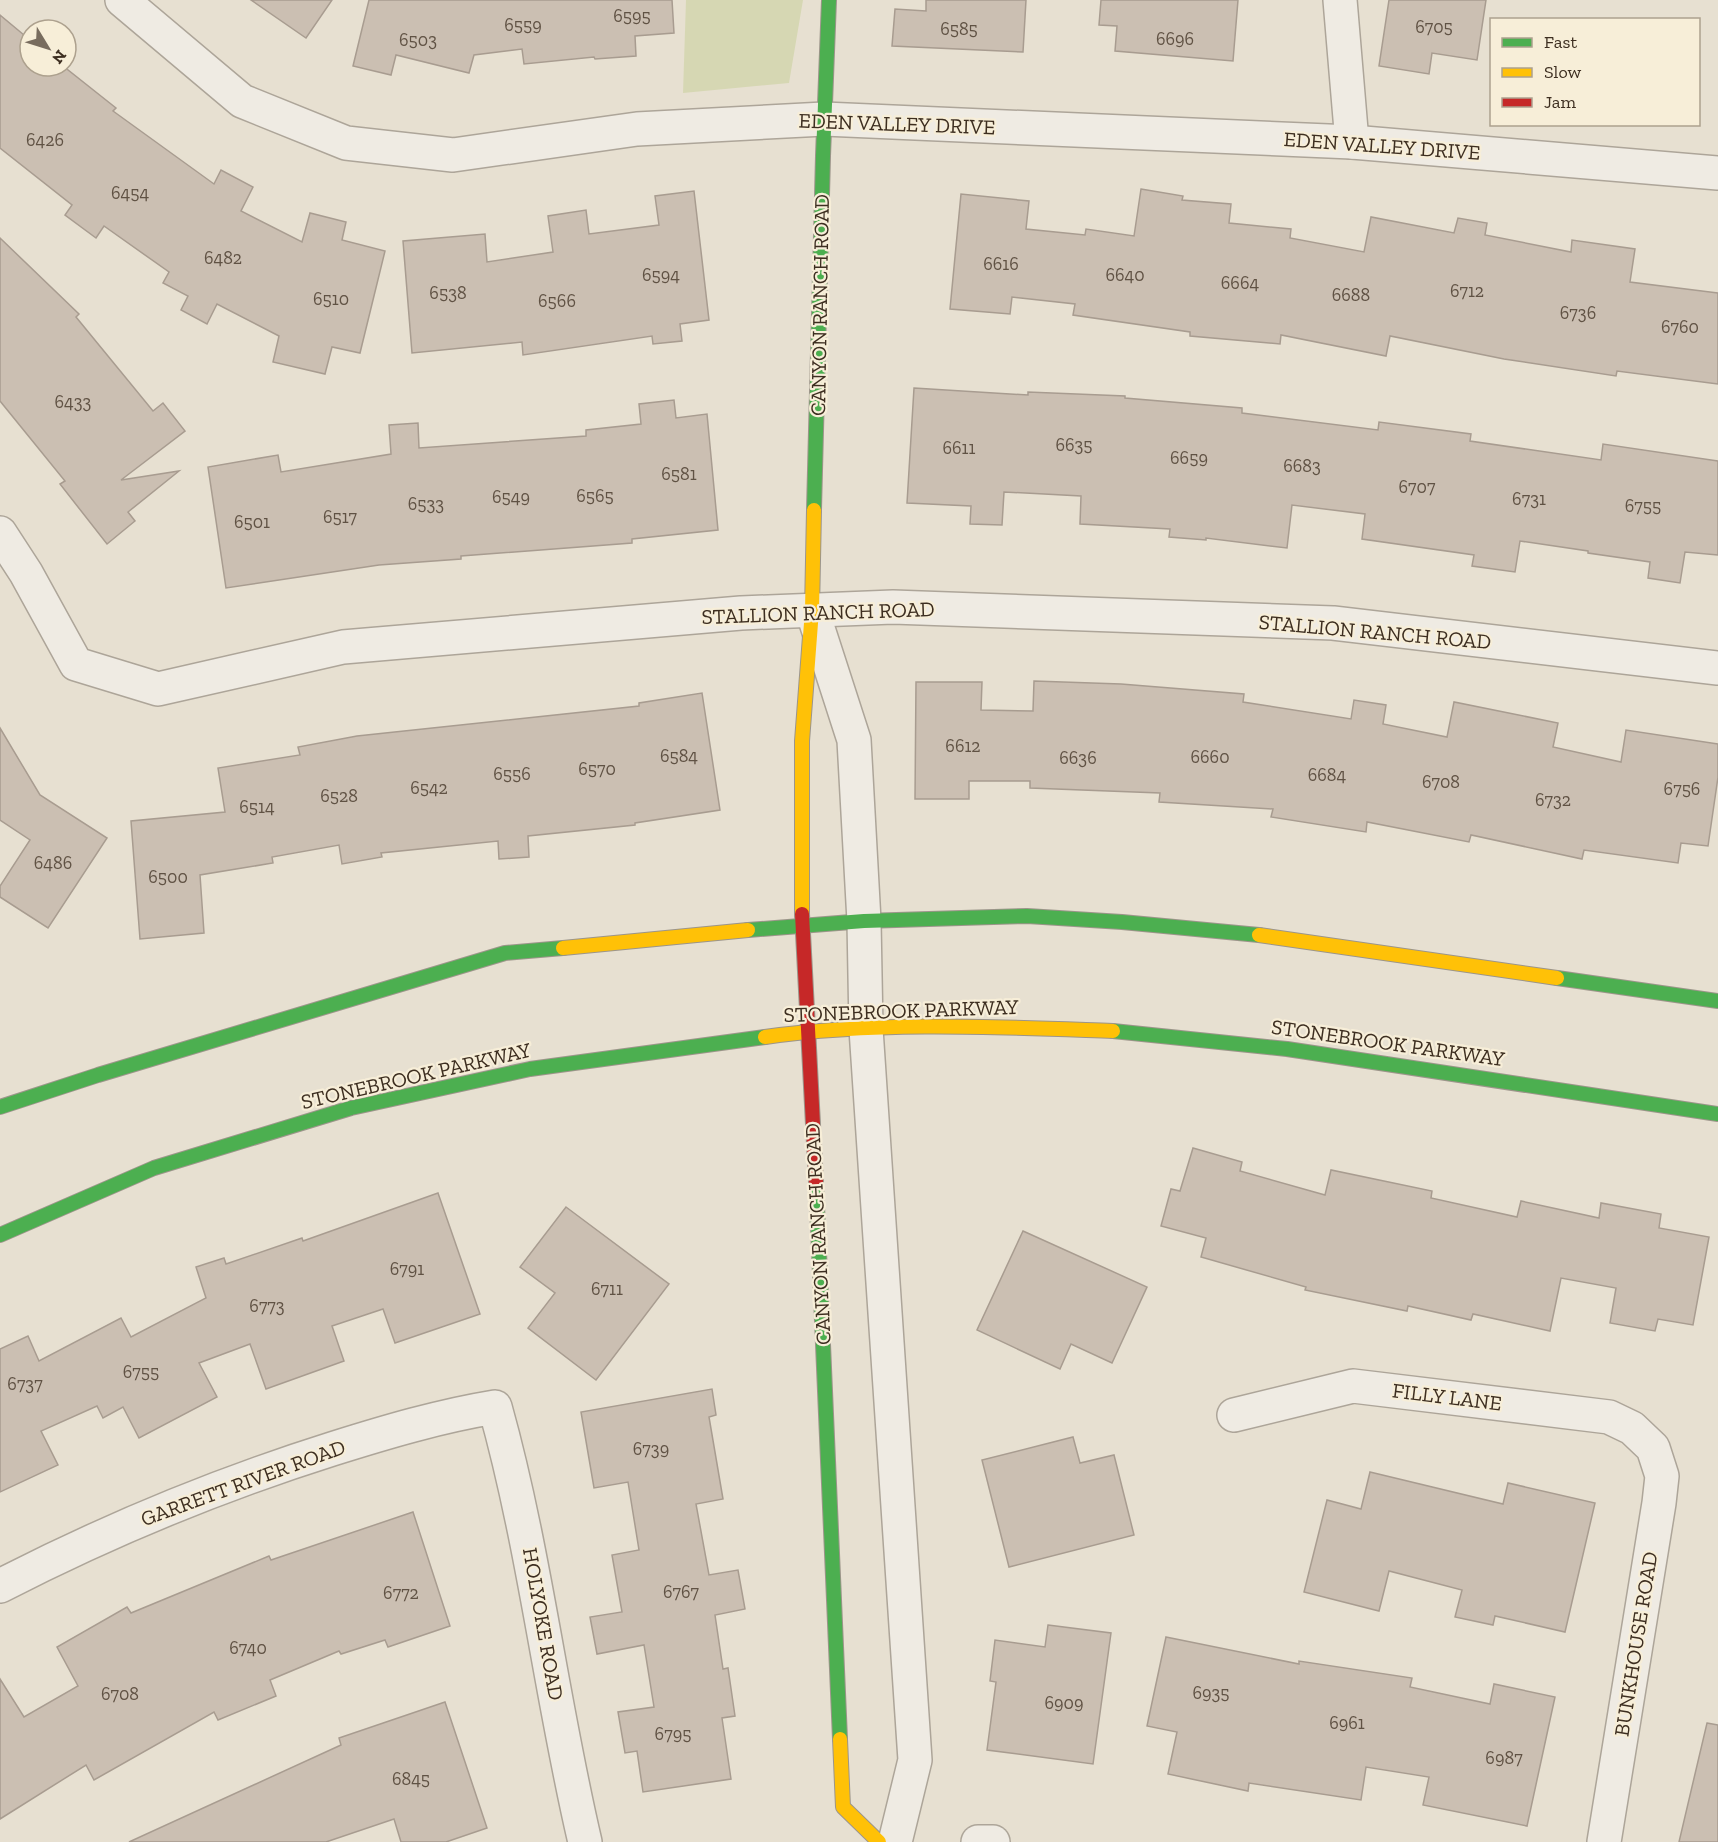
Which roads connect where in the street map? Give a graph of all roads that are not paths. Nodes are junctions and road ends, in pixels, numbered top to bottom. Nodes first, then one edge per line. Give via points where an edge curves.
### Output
1 (122, 0) edge
2 (829, 0) edge
3 (1340, 0) edge
4 (824, 119) junction
5 (1352, 142) junction
6 (1718, 172) edge
7 (0, 533) edge
8 (812, 610) junction
9 (1718, 668) edge
10 (864, 921) junction
11 (802, 925) junction
12 (1718, 1001) edge
13 (866, 1029) junction
14 (809, 1031) junction
15 (0, 1107) edge
16 (1718, 1114) edge
17 (0, 1235) edge
18 (495, 1407) joint
19 (1234, 1416) dead end
20 (1653, 1448) joint
21 (0, 1586) edge
22 (585, 1842) edge
23 (879, 1842) edge
24 (895, 1842) edge
25 (978, 1842) edge
26 (993, 1842) edge
27 (1604, 1842) edge

1 - 4 street, EDEN VALLEY DRIVE via 242,101 346,143 453,155 637,129
2 - 4 main road, CANYON RANCH ROAD
3 - 5 street
4 - 5 street, EDEN VALLEY DRIVE
4 - 8 main road, CANYON RANCH ROAD
5 - 6 street, EDEN VALLEY DRIVE
7 - 8 street, STALLION RANCH ROAD via 76,664 158,689 343,648
8 - 9 street, STALLION RANCH ROAD via 893,607 1333,623
8 - 10 street, CANYON RANCH ROAD via 854,740
8 - 11 main road, CANYON RANCH ROAD via 802,741
10 - 11 main road
10 - 12 main road via 1028,916 1244,933
10 - 13 street, CANYON RANCH ROAD
11 - 14 main road, CANYON RANCH ROAD
11 - 15 main road via 505,953
13 - 14 main road, STONEBROOK PARKWAY
13 - 16 main road, STONEBROOK PARKWAY via 974,1026 1120,1031 1287,1049
13 - 24 street, CANYON RANCH ROAD via 915,1760
14 - 17 main road, STONEBROOK PARKWAY via 530,1069 351,1108 154,1168
14 - 23 main road, CANYON RANCH ROAD via 843,1807
18 - 21 street, GARRETT RIVER ROAD via 387,1432 249,1477 115,1531
18 - 22 street, HOLYOKE ROAD via 521,1509
19 - 20 street, FILLY LANE via 1353,1386 1609,1417 1632,1428
20 - 27 street, BUNKHOUSE ROAD via 1662,1476 1659,1503
25 - 26 street

